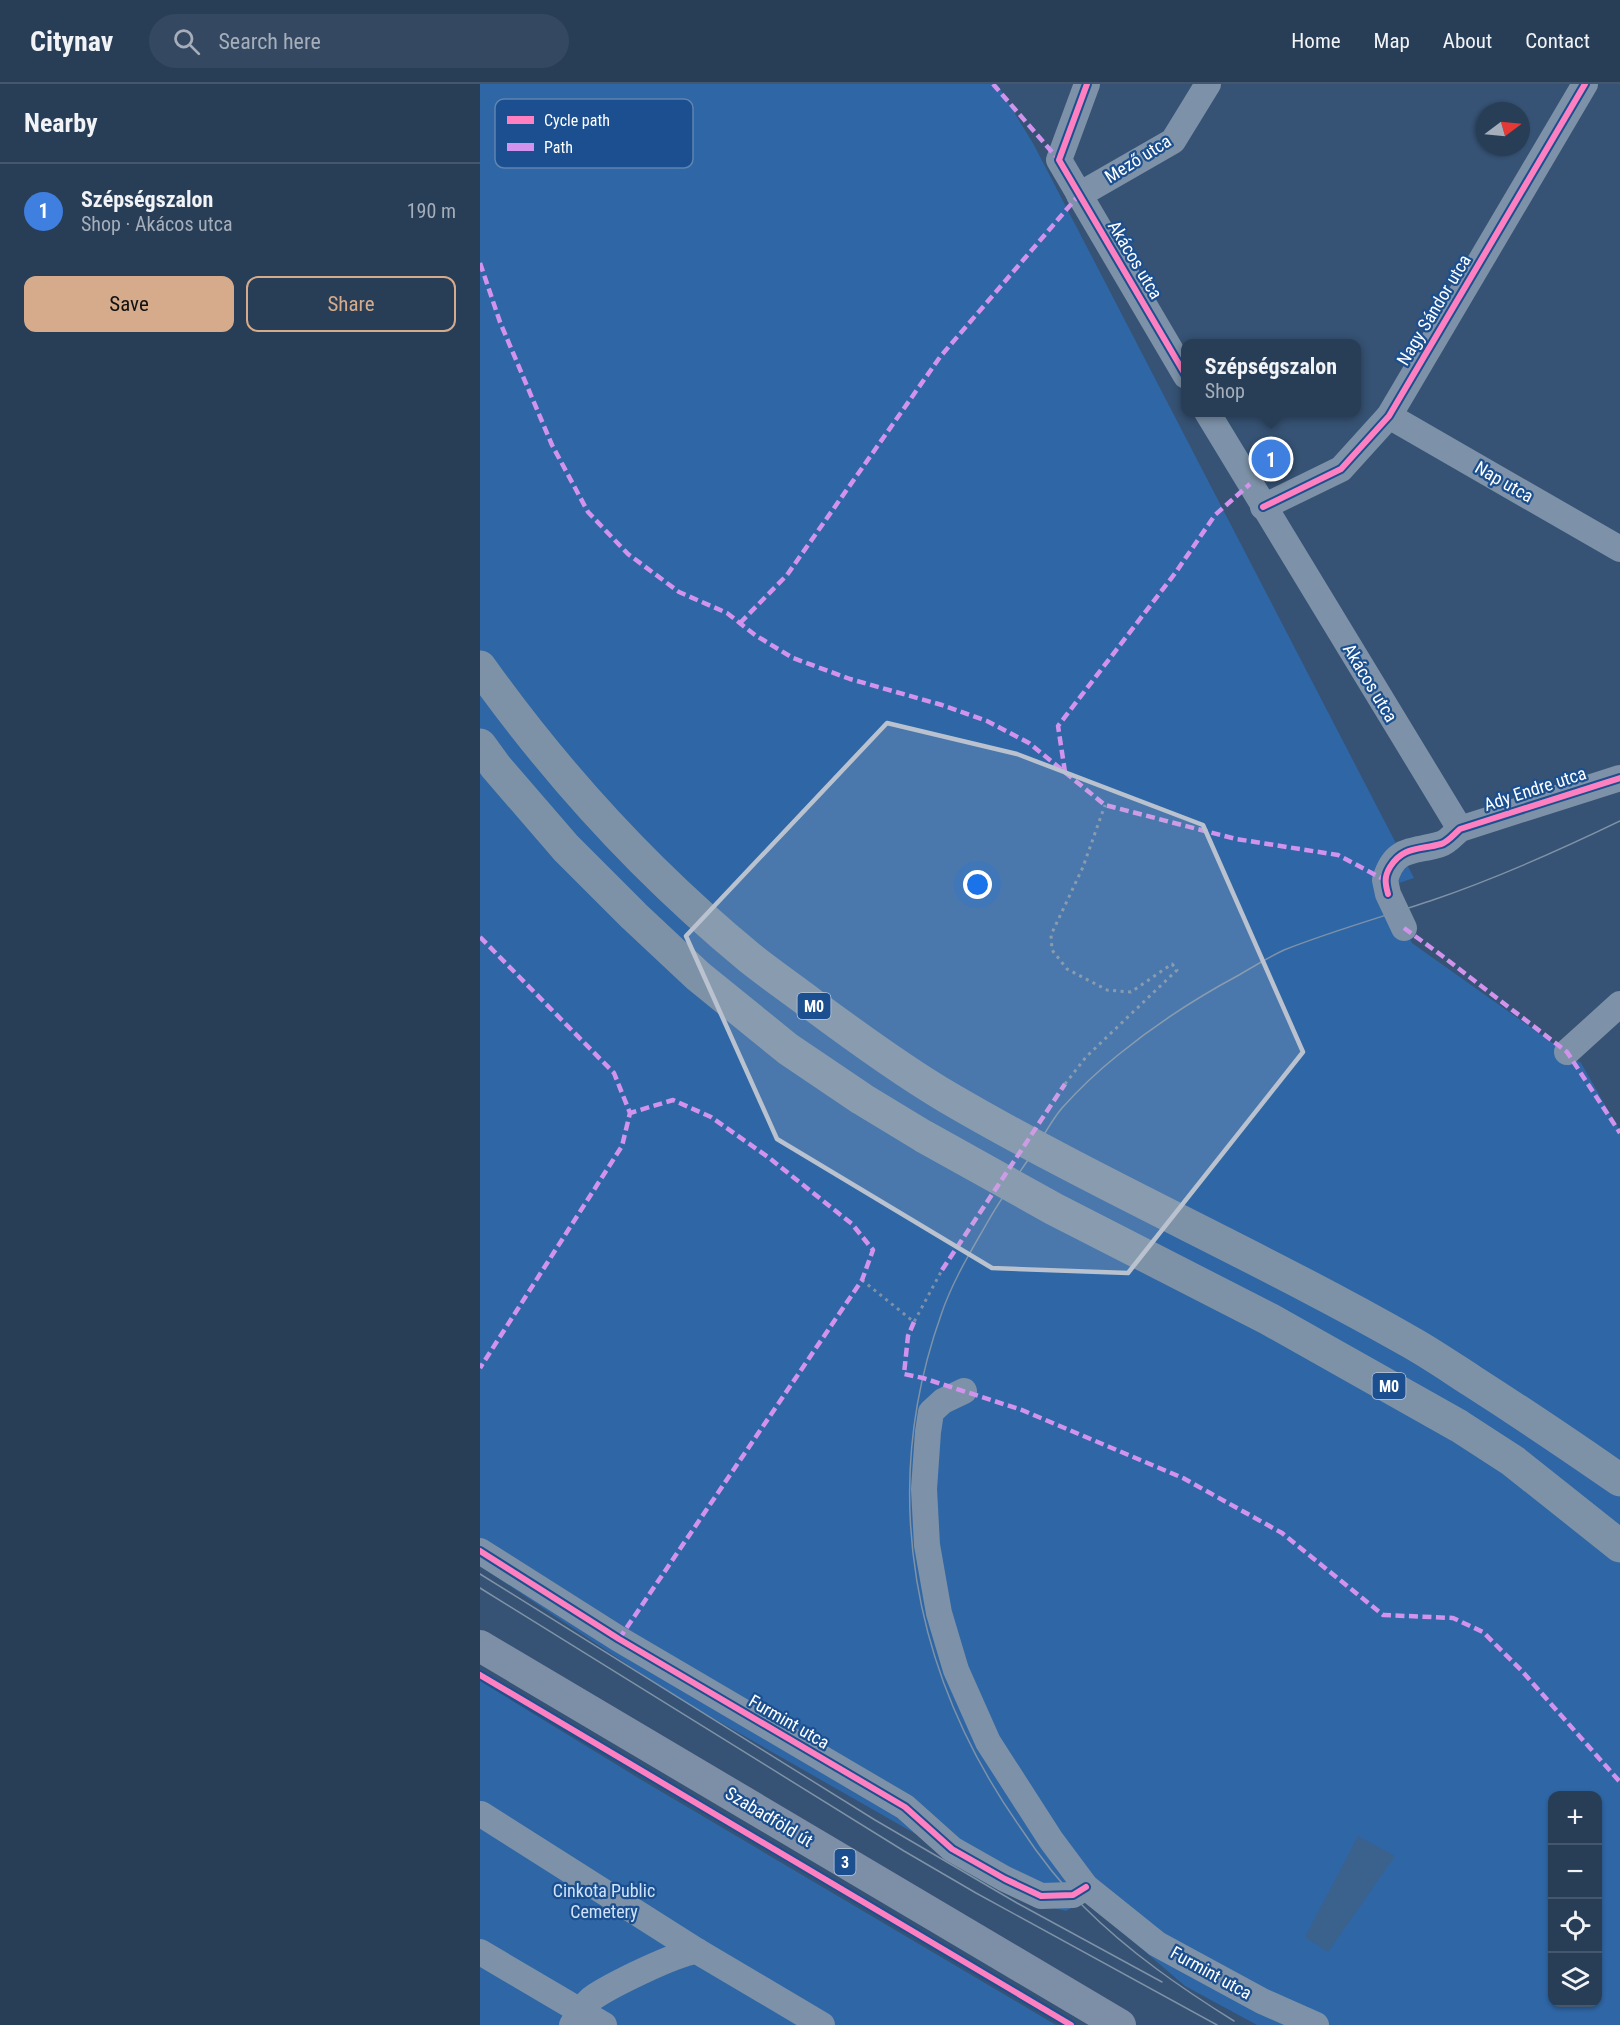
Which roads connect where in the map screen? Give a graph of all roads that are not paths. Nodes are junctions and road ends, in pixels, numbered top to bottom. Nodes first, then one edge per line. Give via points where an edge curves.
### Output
1 (1086, 84) edge
2 (1208, 84) edge
3 (1585, 84) edge
4 (1079, 195) junction
5 (1181, 368) edge
6 (1389, 416) junction
7 (1211, 417) edge
8 (1263, 507) junction
9 (1620, 549) edge
10 (480, 667) edge
11 (480, 745) edge
12 (1620, 778) edge
13 (1460, 829) junction
14 (1404, 928) dead end
15 (1620, 1004) edge
16 (1567, 1053) dead end
17 (964, 1391) dead end
18 (1620, 1480) edge
19 (1620, 1546) edge
20 (480, 1551) edge
21 (480, 1646) edge
22 (481, 1814) edge
23 (1086, 1887) junction
24 (697, 1951) junction
25 (480, 1952) edge
26 (576, 2018) edge
27 (604, 2025) edge
28 (822, 2025) edge
29 (1120, 2025) edge
30 (1316, 2025) edge

1 - 4 street, Akácos utca via 1059,160
2 - 4 street, Mező utca via 1173,141
3 - 6 street, Nagy Sándor utca
4 - 5 street, Akácos utca
6 - 8 street, Nagy Sándor utca via 1341,469
6 - 9 street, Nap utca
7 - 8 street, Akácos utca
8 - 13 street, Akácos utca
10 - 18 highway, M0 via 530,734 655,872 752,959 851,1034 956,1102 1414,1344
11 - 19 highway, M0 via 566,848 634,916 698,976 788,1048 923,1136 1054,1209 1269,1319 1459,1426 1513,1461
12 - 13 street, Ady Endre utca
13 - 14 street, Ady Endre utca via 1443,843 1407,851 1395,858 1384,880
15 - 16 street
17 - 23 street, Furmint utca via 931,1412 928,1432 924,1489 927,1545 939,1614 956,1670 988,1742
20 - 23 street, Furmint utca via 619,1639 905,1807 952,1849 1005,1879 1041,1896 1073,1895
21 - 29 main road, Szabadföld út / 3
22 - 24 street
23 - 30 street, Furmint utca via 1157,1944 1262,2001
24 - 26 street via 613,1986 590,2000
24 - 28 street
25 - 26 street
26 - 27 street

